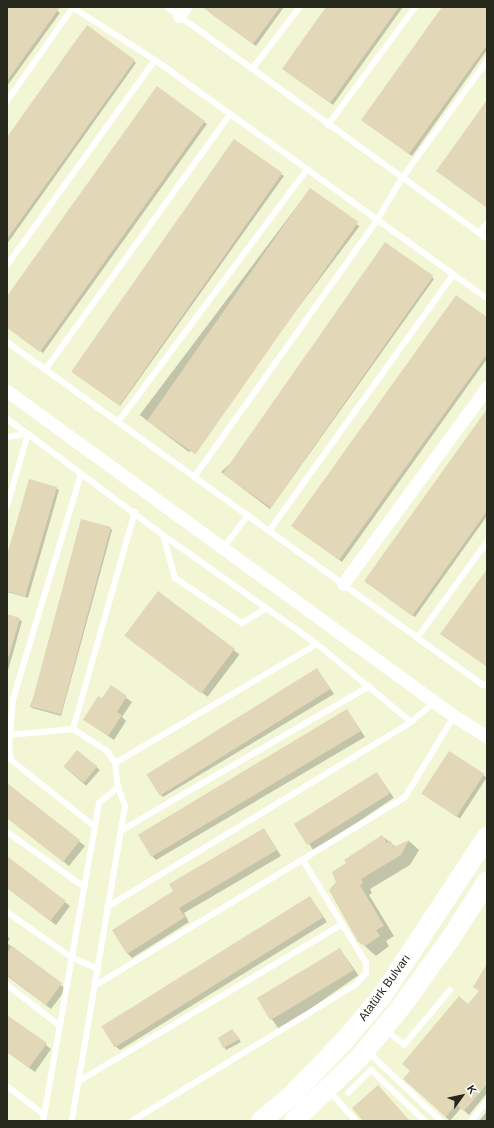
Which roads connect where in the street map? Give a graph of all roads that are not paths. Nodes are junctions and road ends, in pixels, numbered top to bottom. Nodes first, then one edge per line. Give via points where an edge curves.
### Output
1 (73, 7) edge
2 (167, 7) edge
3 (300, 7) edge
4 (415, 7) edge
5 (182, 12) edge
6 (155, 60) junction
7 (487, 61) edge
8 (252, 69) junction
9 (7, 101) edge
10 (230, 114) junction
11 (328, 125) junction
12 (307, 169) junction
13 (402, 178) junction
14 (377, 220) junction
15 (487, 222) edge
16 (479, 233) junction
17 (487, 239) edge
18 (7, 265) edge
19 (453, 275) junction
20 (487, 299) edge
21 (7, 342) edge
22 (45, 370) junction
23 (487, 386) edge
24 (7, 391) edge
25 (7, 419) edge
26 (118, 422) junction
27 (28, 434) junction
28 (7, 437) edge
29 (82, 474) junction
30 (194, 477) junction
31 (7, 506) edge
32 (135, 512) junction
33 (248, 515) junction
34 (269, 531) junction
35 (163, 535) junction
36 (487, 542) edge
37 (224, 547) junction
38 (343, 584) junction
39 (267, 608) junction
40 (417, 638) junction
41 (317, 644) junction
42 (487, 684) edge
43 (369, 686) junction
44 (435, 702) junction
45 (454, 716) junction
46 (411, 722) junction
47 (73, 729) junction
48 (9, 735) junction
49 (487, 737) edge
50 (9, 761) edge
51 (115, 763) junction
52 (118, 787) junction
53 (94, 826) junction
54 (122, 830) junction
55 (7, 832) edge
56 (487, 837) edge
57 (303, 860) junction
58 (487, 881) edge
59 (84, 888) junction
60 (107, 907) junction
61 (7, 912) edge
62 (342, 924) junction
63 (71, 957) junction
64 (98, 969) junction
65 (7, 985) edge
66 (96, 985) junction
67 (450, 990) dead end
68 (59, 1025) junction
69 (384, 1028) junction
70 (366, 1050) junction
71 (352, 1077) junction
72 (79, 1080) junction
73 (7, 1086) edge
74 (328, 1089) junction
75 (348, 1093) dead end
76 (487, 1101) edge
77 (44, 1118) edge
78 (72, 1121) edge
79 (132, 1121) edge
80 (261, 1121) edge
81 (294, 1121) edge
82 (356, 1121) edge
83 (425, 1121) edge
84 (441, 1121) edge
85 (471, 1121) edge

1 - 6 lane
1 - 9 lane
2 - 5 lane
3 - 8 lane
4 - 11 lane
5 - 8 lane
6 - 10 lane
6 - 18 lane
7 - 13 lane
8 - 11 lane
10 - 12 lane
10 - 22 lane
11 - 13 lane
12 - 14 lane
12 - 26 lane
13 - 14 lane
13 - 16 lane
14 - 19 lane
14 - 30 lane
15 - 16 lane
16 - 17 lane
19 - 20 lane
19 - 34 lane
21 - 22 lane
22 - 26 lane
23 - 38 street
24 - 37 street
25 - 27 lane
26 - 30 lane
27 - 28 lane
27 - 29 lane
27 - 31 lane
29 - 32 lane
29 - 48 lane via 13,699
30 - 33 lane
32 - 35 lane
32 - 47 lane
33 - 34 lane
33 - 37 lane
34 - 38 lane
35 - 39 lane
35 - 39 lane via 175,578 242,623
36 - 40 lane
37 - 44 street
38 - 40 lane
39 - 41 lane
40 - 42 lane via 483,685
41 - 43 lane
41 - 51 lane
43 - 46 lane
43 - 54 lane
44 - 45 street
44 - 46 lane
45 - 49 street
45 - 57 lane via 405,796
46 - 60 lane
47 - 48 lane
47 - 51 lane via 107,751
48 - 50 lane
50 - 53 lane
51 - 52 lane
52 - 53 lane via 99,803
52 - 54 lane via 125,806
53 - 59 lane
54 - 60 lane
55 - 59 lane
56 - 80 main road, Atatürk Bulvarı via 382,996 292,1096
57 - 62 lane
57 - 66 lane
58 - 69 main road, Atatürk Bulvarı via 451,938
59 - 63 lane
60 - 64 lane
61 - 63 lane
62 - 72 lane
62 - 79 lane via 366,963 366,973 355,985
63 - 64 lane
63 - 68 lane
64 - 66 lane
65 - 68 lane
66 - 72 lane
67 - 69 lane via 404,1045
68 - 77 lane
69 - 70 main road, Atatürk Bulvarı
70 - 71 main road, Atatürk Bulvarı
70 - 84 lane
71 - 74 main road, Atatürk Bulvarı
71 - 75 lane
71 - 83 lane via 371,1070
72 - 78 lane
73 - 77 lane
74 - 81 main road, Atatürk Bulvarı
74 - 82 lane
76 - 85 lane

